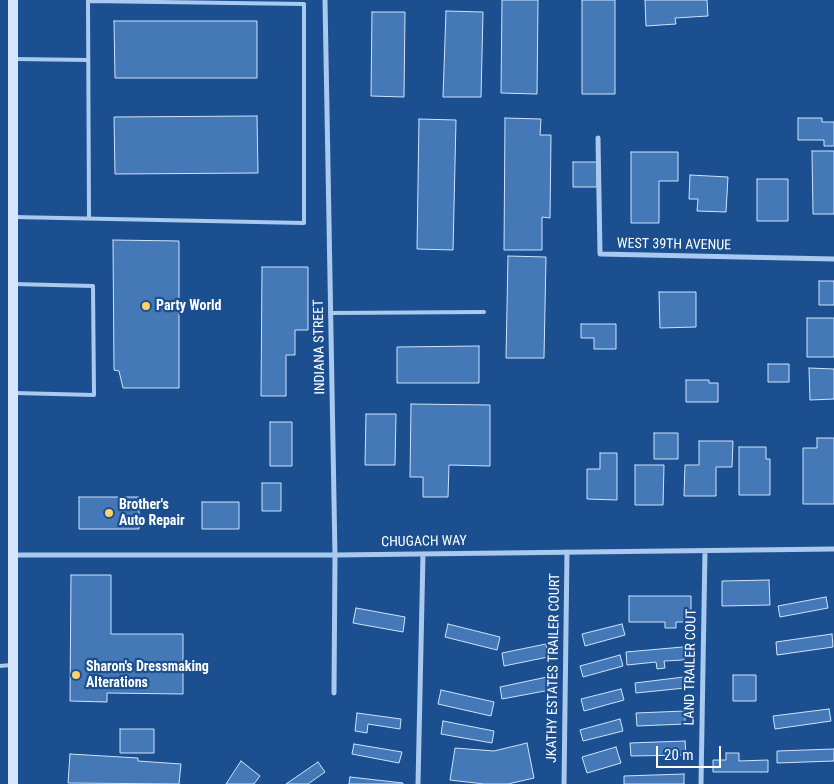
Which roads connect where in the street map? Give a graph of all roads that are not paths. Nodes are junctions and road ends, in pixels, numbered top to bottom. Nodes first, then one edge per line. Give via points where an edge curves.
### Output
1 (13, 0) edge
2 (325, 0) edge
3 (12, 59) junction
4 (88, 60) junction
5 (598, 138) dead end
6 (13, 217) junction
7 (89, 218) junction
8 (834, 259) edge
9 (13, 284) junction
10 (484, 312) dead end
11 (330, 313) junction
12 (13, 393) junction
13 (834, 549) edge
14 (704, 551) junction
15 (567, 552) junction
16 (423, 554) junction
17 (14, 555) junction
18 (335, 555) junction
19 (14, 665) junction
20 (0, 666) edge
21 (334, 693) dead end
22 (13, 784) edge
23 (418, 784) edge
24 (564, 784) edge
25 (701, 784) edge

1 - 3 main road
2 - 11 street, INDIANA STREET
3 - 4 lane
3 - 6 main road
4 - 7 lane
4 - 7 lane via 88,1 304,4 304,223
5 - 8 street, WEST 39TH AVENUE via 600,254
6 - 7 lane
6 - 9 main road
9 - 12 main road
9 - 12 lane via 93,286 94,395
10 - 11 lane
11 - 18 street, INDIANA STREET
12 - 17 main road
13 - 14 street, CHUGACH WAY
14 - 15 street, CHUGACH WAY
14 - 25 street, LAND TRAILER COUT
15 - 16 street, CHUGACH WAY
15 - 24 street, JKATHY ESTATES TRAILER COURT
16 - 18 street, CHUGACH WAY
16 - 23 street
17 - 18 street, CHUGACH WAY
17 - 19 main road
18 - 21 street, INDIANA STREET
19 - 20 lane
19 - 22 main road

